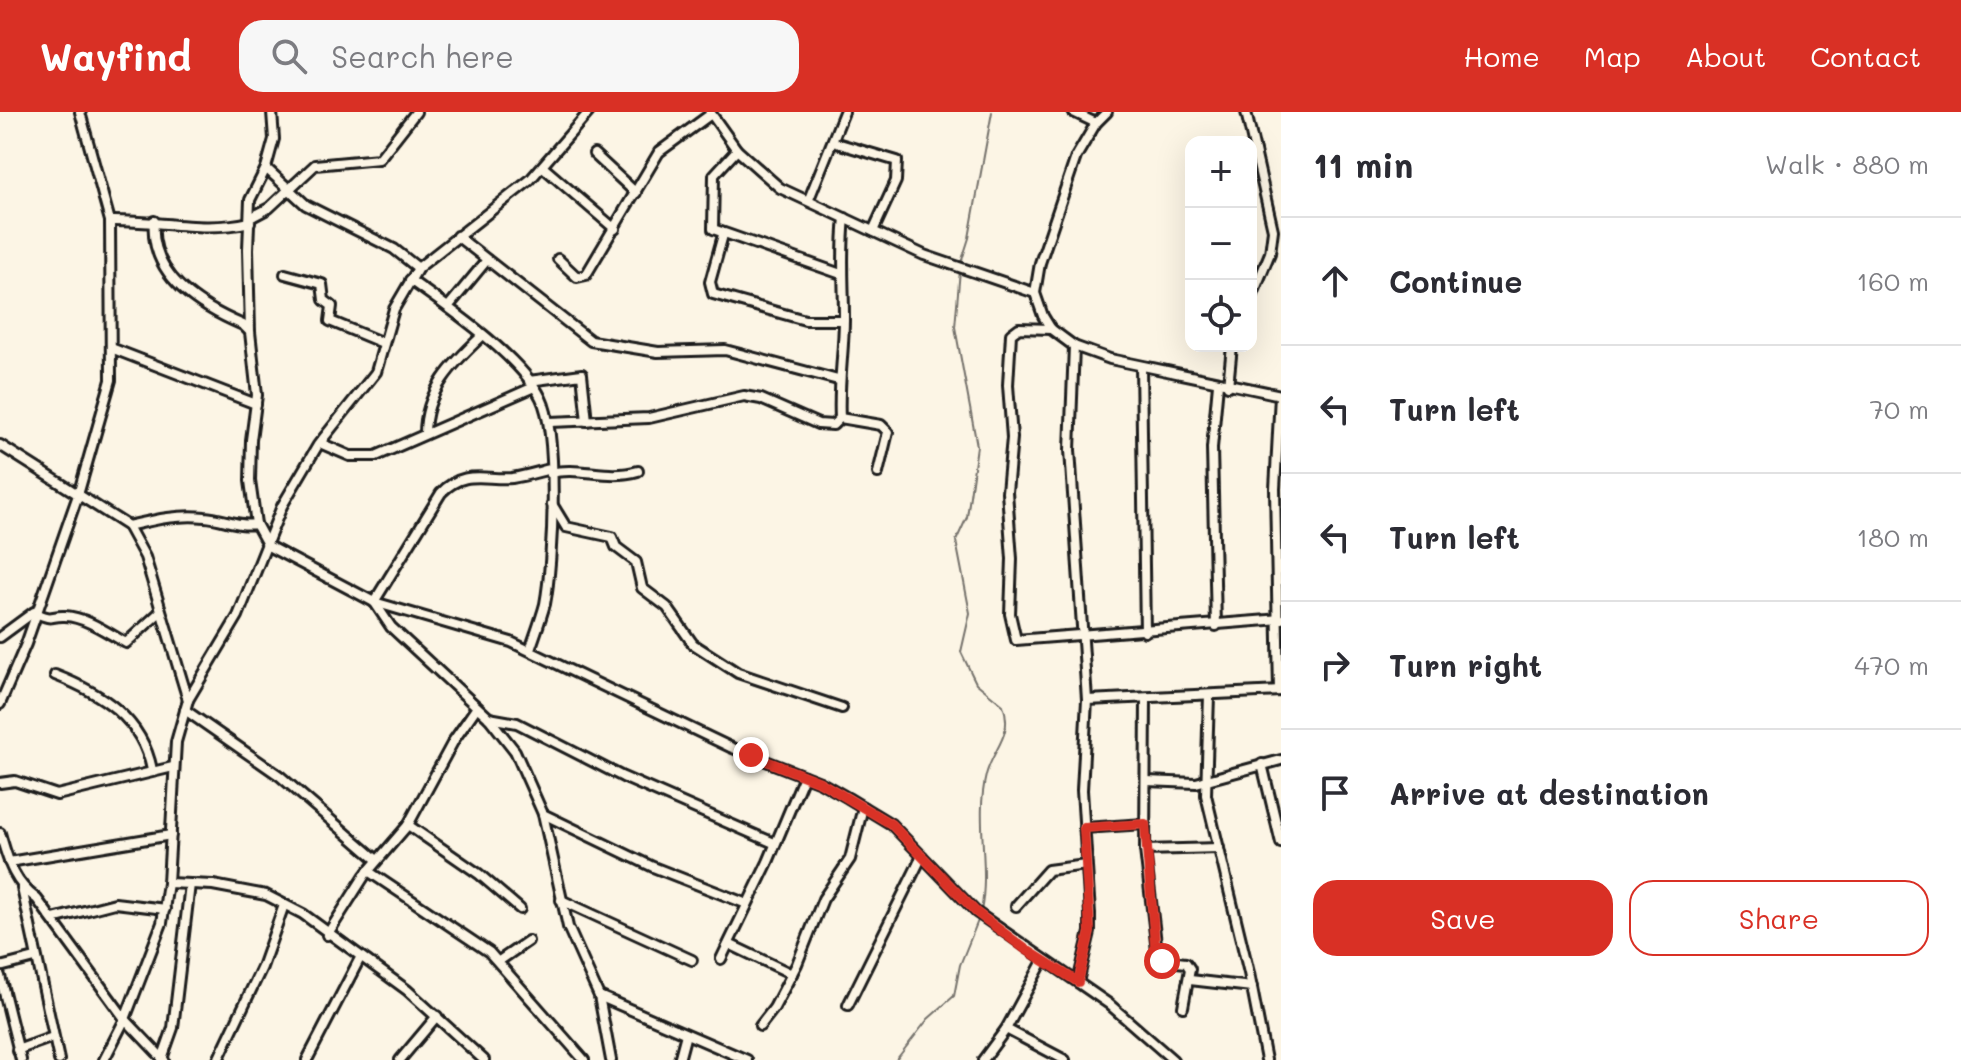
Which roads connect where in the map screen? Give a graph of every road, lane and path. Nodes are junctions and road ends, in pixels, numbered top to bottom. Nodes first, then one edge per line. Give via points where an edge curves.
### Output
1 (80, 112) edge
2 (272, 112) edge
3 (400, 112) edge
4 (589, 112) edge
5 (844, 112) edge
6 (1073, 112) edge
7 (1107, 112) edge
8 (1246, 112) edge
9 (710, 113) edge
10 (414, 115) edge
11 (1096, 123) junction
12 (833, 142) junction
13 (737, 150) junction
14 (594, 154) dead end
15 (543, 167) junction
16 (266, 168) junction
17 (288, 190) junction
18 (636, 193) junction
19 (809, 199) junction
20 (845, 218) junction
21 (250, 220) junction
22 (110, 221) junction
23 (154, 221) junction
24 (615, 229) junction
25 (873, 231) junction
26 (723, 235) junction
27 (457, 236) junction
28 (558, 259) dead end
29 (487, 260) junction
30 (418, 268) junction
31 (285, 274) dead end
32 (841, 274) junction
33 (410, 280) junction
34 (1257, 284) edge
35 (1035, 293) junction
36 (448, 307) junction
37 (844, 320) junction
38 (1051, 329) junction
39 (250, 332) junction
40 (482, 336) junction
41 (383, 343) junction
42 (1074, 346) junction
43 (111, 348) junction
44 (1231, 352) edge
45 (1141, 366) junction
46 (838, 380) junction
47 (531, 384) junction
48 (1218, 384) junction
49 (1228, 386) junction
50 (1280, 395) edge
51 (256, 404) junction
52 (840, 418) junction
53 (587, 421) junction
54 (550, 422) junction
55 (425, 434) junction
56 (1279, 436) edge
57 (320, 443) junction
58 (0, 445) edge
59 (550, 471) junction
60 (638, 471) dead end
61 (878, 473) dead end
62 (78, 495) junction
63 (551, 503) junction
64 (256, 524) junction
65 (128, 526) junction
66 (268, 546) junction
67 (1278, 558) edge
68 (374, 602) junction
69 (34, 612) junction
70 (160, 612) junction
71 (1279, 620) edge
72 (1216, 626) junction
73 (1145, 632) junction
74 (0, 637) edge
75 (1082, 637) junction
76 (530, 650) junction
77 (55, 675) dead end
78 (1280, 691) edge
79 (1209, 695) junction
80 (1146, 698) junction
81 (188, 700) junction
82 (1087, 700) junction
83 (0, 704) edge
84 (477, 707) junction
85 (842, 708) dead end
86 (185, 710) junction
87 (489, 718) junction
88 (1281, 760) edge
89 (1262, 764) junction
90 (173, 767) junction
91 (152, 770) junction
92 (804, 776) junction
93 (1146, 781) junction
94 (1206, 782) junction
95 (0, 783) edge
96 (863, 807) junction
97 (543, 814) junction
98 (1279, 822) edge
99 (1145, 824) junction
100 (408, 825) junction
101 (1084, 828) junction
102 (0, 833) edge
103 (171, 835) junction
104 (774, 843) junction
105 (1281, 843) edge
106 (1219, 848) junction
107 (1145, 850) junction
108 (922, 856) junction
109 (377, 860) junction
110 (1086, 865) junction
111 (10, 866) junction
112 (368, 871) junction
113 (0, 874) edge
114 (168, 883) junction
115 (190, 884) junction
116 (22, 888) junction
117 (561, 900) junction
118 (747, 904) junction
119 (284, 905) junction
120 (1016, 906) dead end
121 (165, 909) junction
122 (520, 909) dead end
123 (53, 919) junction
124 (327, 935) junction
125 (528, 941) dead end
126 (729, 944) junction
127 (35, 958) junction
128 (360, 958) junction
129 (721, 959) dead end
130 (692, 960) dead end
131 (499, 961) junction
132 (1043, 961) junction
133 (0, 967) edge
134 (792, 974) junction
135 (0, 976) edge
136 (1190, 980) junction
137 (1078, 982) junction
138 (1252, 987) junction
139 (599, 996) junction
140 (848, 1005) dead end
141 (1183, 1007) dead end
142 (437, 1016) junction
143 (125, 1019) junction
144 (760, 1026) dead end
145 (1006, 1029) junction
146 (686, 1034) junction
147 (53, 1037) junction
148 (17, 1050) junction
149 (163, 1059) edge
150 (21, 1060) edge
151 (59, 1060) edge
152 (104, 1060) edge
153 (218, 1060) edge
154 (307, 1060) edge
155 (400, 1060) edge
156 (484, 1060) edge
157 (584, 1060) edge
158 (611, 1060) edge
159 (679, 1060) edge
160 (747, 1060) edge
161 (983, 1060) edge
162 (1065, 1060) edge
163 (1173, 1060) edge
164 (1266, 1060) edge

1 - 22 street
2 - 16 street via 274,139
3 - 10 street
4 - 15 street
5 - 12 street
6 - 11 street
7 - 11 street
8 - 34 street via 1273,230
9 - 13 street
9 - 18 street via 659,152
10 - 17 street via 379,159 319,163
11 - 35 street via 1076,157 1035,278
12 - 19 street
12 - 25 street via 897,161 896,181
13 - 19 street via 780,188
13 - 26 street via 714,175 712,227
14 - 18 street
15 - 24 street
15 - 27 street
16 - 17 street
16 - 21 street via 250,200
17 - 21 street
17 - 30 street
18 - 24 street
19 - 20 street
20 - 25 street
20 - 32 street
21 - 23 street via 208,229
21 - 39 street
22 - 23 street
22 - 43 street
23 - 39 street via 153,246 174,283
24 - 28 street via 584,277
25 - 35 street via 969,273
26 - 32 street
26 - 37 street via 710,282 713,294 805,320
27 - 29 street
27 - 30 street
29 - 36 street
29 - 46 street via 591,341 658,352 725,350
30 - 33 street
31 - 41 street via 322,284 324,300 332,306 330,321
32 - 37 street
33 - 36 street
33 - 41 street
35 - 38 street
36 - 40 street
37 - 46 street
38 - 42 street
38 - 75 street via 1019,328 1011,334 1011,629 1016,640
39 - 51 street
40 - 47 street
40 - 55 street via 441,380 429,405
41 - 57 street via 376,372
42 - 45 street
42 - 75 street via 1070,450
43 - 51 street
43 - 62 street via 107,401
44 - 49 street
45 - 48 street
45 - 73 street
46 - 52 street
47 - 53 street via 582,374
47 - 54 street
47 - 55 street
48 - 49 street
48 - 72 street via 1212,448
49 - 50 street
50 - 56 street
51 - 64 street via 250,451
52 - 53 street via 833,425 818,424 744,396 649,418
52 - 61 street via 881,425 888,432
53 - 54 street
54 - 59 street
55 - 57 street via 376,456 350,456
56 - 67 street
57 - 66 street via 282,506
58 - 62 street
59 - 60 street via 612,477
59 - 63 street
59 - 68 street via 468,476 454,482 441,493
62 - 65 street
62 - 69 street
63 - 76 street via 547,591
63 - 85 street via 566,527 612,537 616,547 636,562 642,588 667,607 693,644 738,673
64 - 65 street via 180,515
64 - 66 street
65 - 70 street via 145,557
66 - 68 street
66 - 81 street via 238,616
67 - 71 street
68 - 76 street
68 - 84 street via 391,627
69 - 70 street via 51,620 67,616 83,621 126,643
69 - 74 street
69 - 83 street
70 - 81 street
71 - 72 street
71 - 78 street
72 - 73 street
73 - 75 street
75 - 82 street
76 - 92 street via 730,747
77 - 91 street via 99,694 142,736
78 - 79 street
79 - 80 street
79 - 94 street
80 - 82 street
80 - 93 street
81 - 86 street
82 - 101 street
84 - 87 street
84 - 100 street
86 - 90 street
86 - 109 street via 280,776
87 - 97 street via 515,751
87 - 104 street via 517,723 623,777
88 - 89 street
89 - 94 street
89 - 98 street
90 - 91 street
90 - 103 street
91 - 95 street via 57,795 15,781
92 - 96 street
92 - 104 street
93 - 94 street
93 - 99 street
94 - 106 street
96 - 108 street via 891,824
96 - 134 street via 850,859 823,899
97 - 117 street
97 - 118 street via 653,867
98 - 105 street
99 - 101 street
99 - 107 street
100 - 109 street
100 - 122 street
101 - 110 street
102 - 111 street
103 - 111 street
103 - 114 street
104 - 118 street
106 - 107 street
106 - 138 street
107 - 136 street via 1156,956 1188,965
108 - 132 street via 980,914
108 - 140 street
109 - 112 street
110 - 120 street via 1048,870
110 - 137 street via 1090,932
111 - 113 street
111 - 116 street
112 - 124 street
112 - 131 street
114 - 115 street
114 - 121 street
115 - 119 street via 266,895
115 - 149 street via 173,1028
116 - 123 street
116 - 127 street
117 - 130 street
117 - 139 street
118 - 126 street
119 - 124 street
119 - 153 street via 262,967
121 - 123 street via 115,903
121 - 143 street
123 - 143 street
124 - 128 street
125 - 131 street
126 - 129 street
126 - 134 street
127 - 133 street
127 - 147 street
128 - 142 street
128 - 154 street
131 - 157 street
132 - 137 street
132 - 145 street
134 - 144 street
135 - 148 street
136 - 138 street
136 - 141 street
137 - 163 street
138 - 164 street
139 - 146 street
139 - 158 street
142 - 155 street
142 - 156 street
143 - 149 street
143 - 152 street
145 - 161 street
145 - 162 street
146 - 159 street
146 - 160 street
147 - 148 street
147 - 151 street
148 - 150 street

